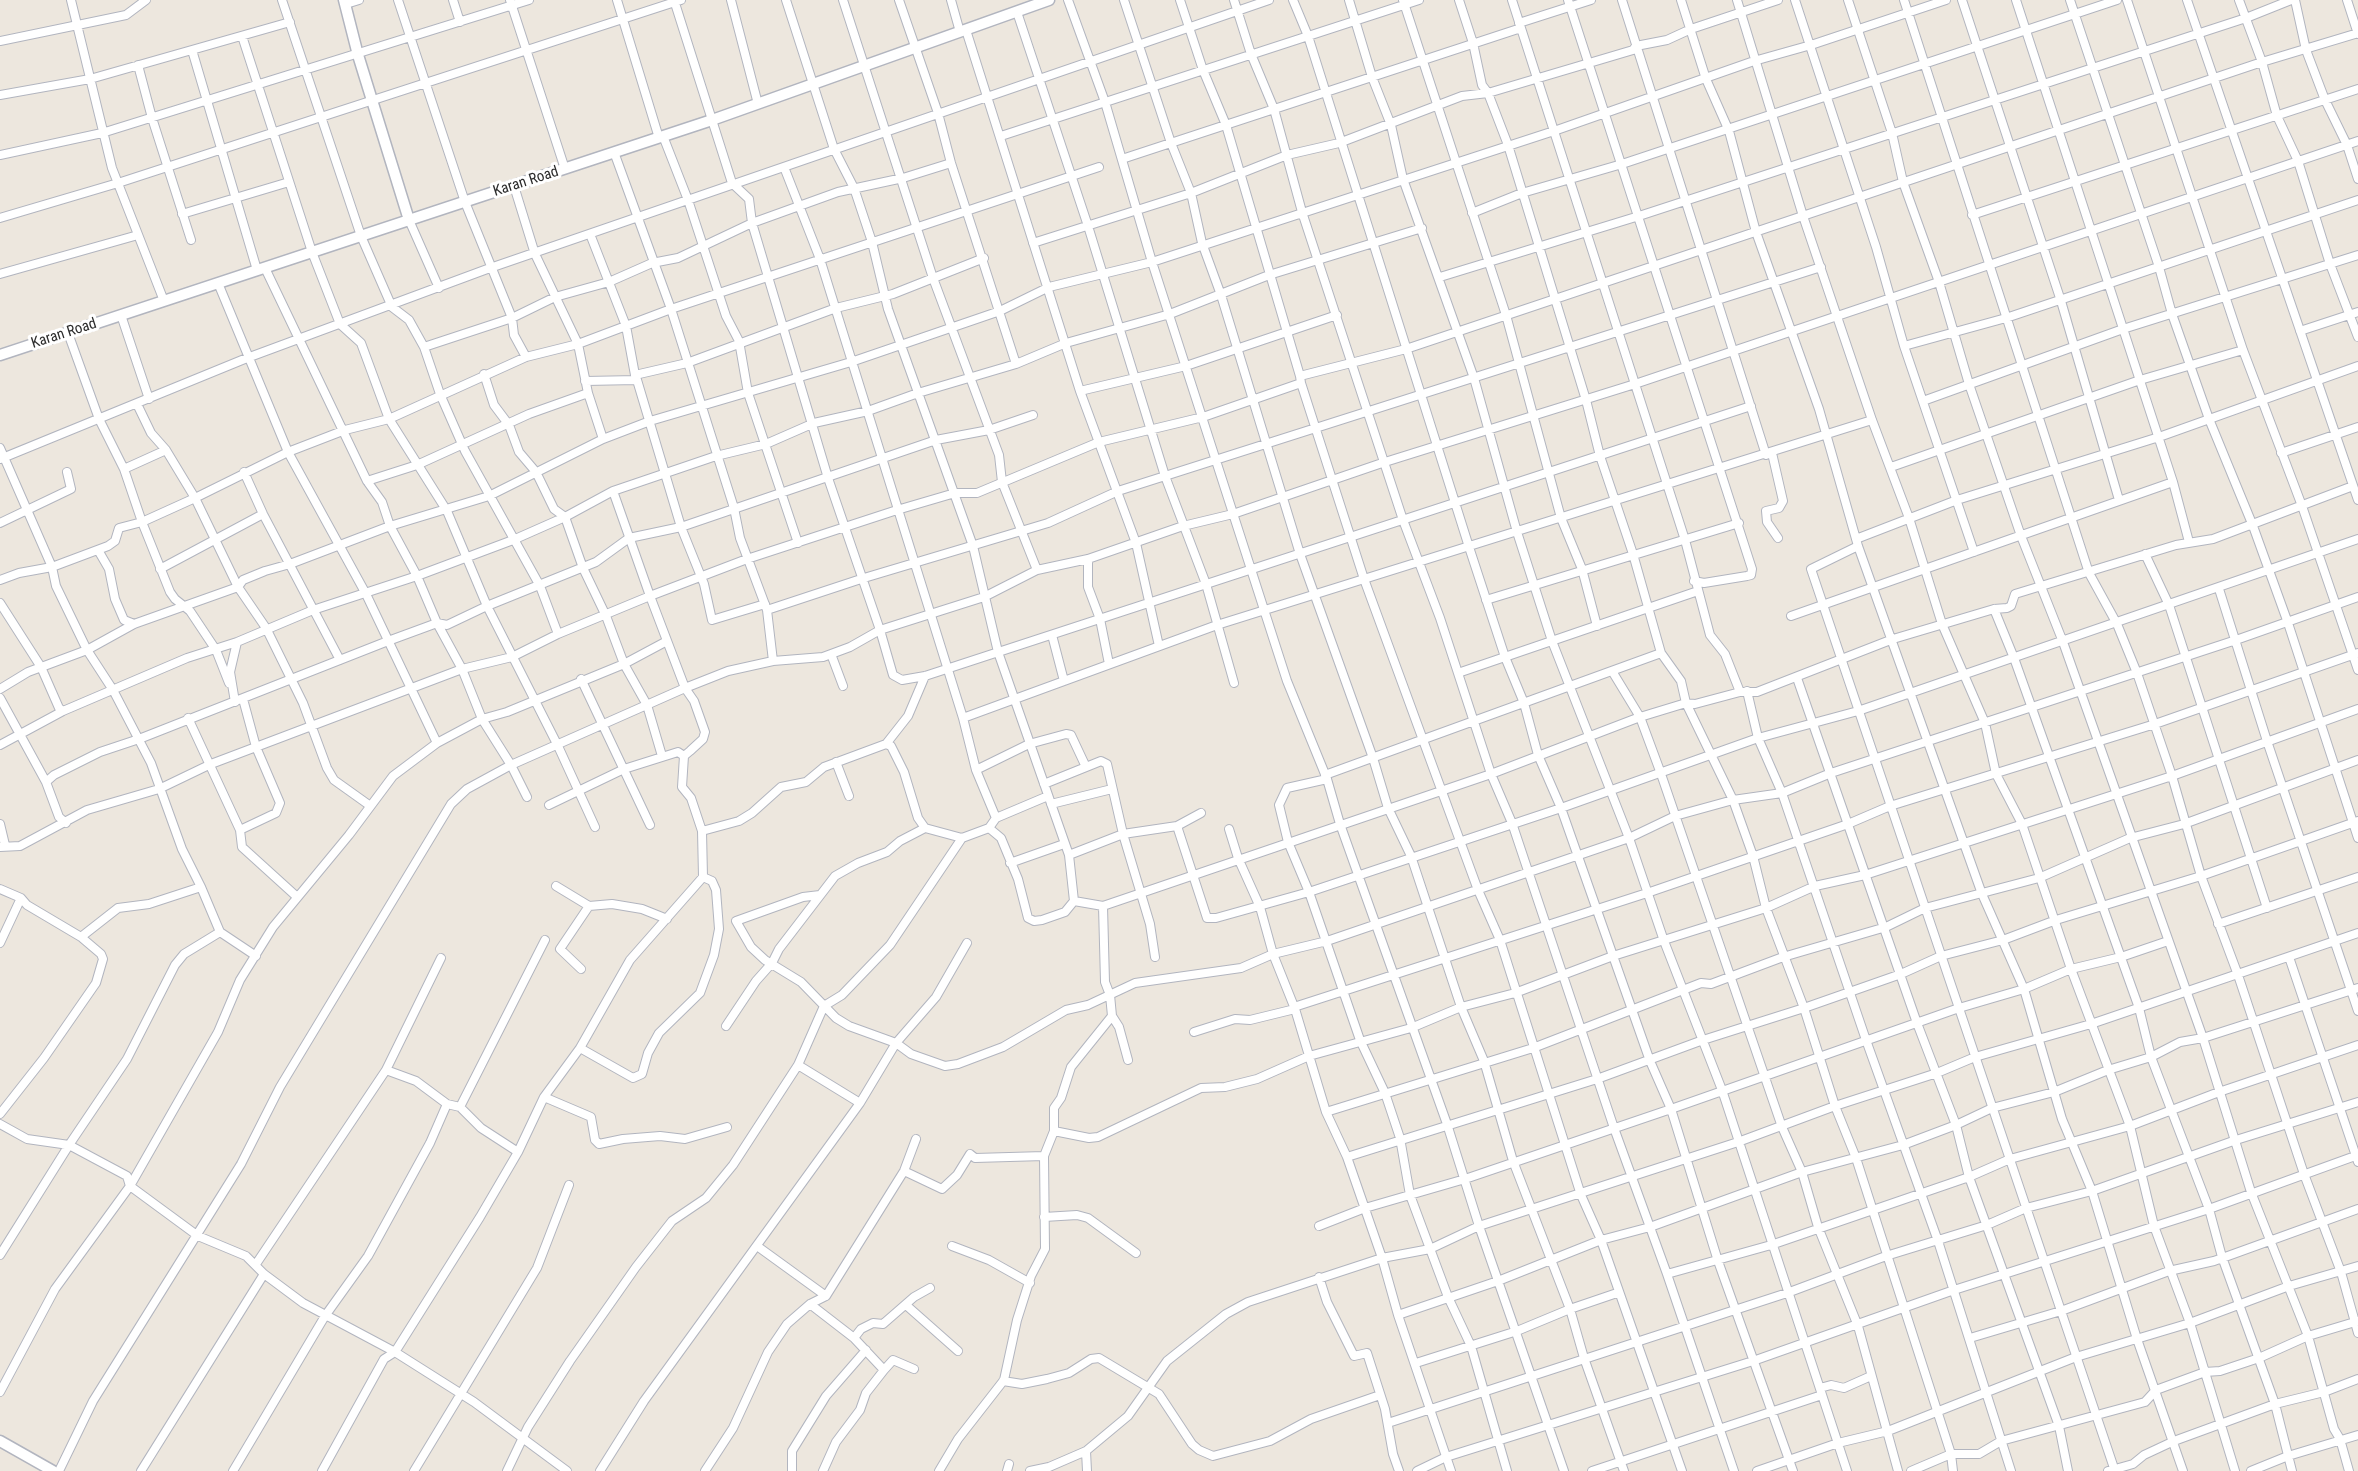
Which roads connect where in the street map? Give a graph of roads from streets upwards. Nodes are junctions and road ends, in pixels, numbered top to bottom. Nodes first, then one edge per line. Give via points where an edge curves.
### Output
1 (71, 0) edge
2 (146, 0) edge
3 (282, 0) edge
4 (358, 0) edge
5 (398, 0) edge
6 (453, 0) edge
7 (529, 0) edge
8 (617, 0) edge
9 (731, 0) edge
10 (786, 0) edge
11 (843, 0) edge
12 (899, 0) edge
13 (951, 0) edge
14 (1049, 0) edge
15 (1068, 0) edge
16 (1124, 0) edge
17 (1180, 0) edge
18 (1234, 0) edge
19 (1269, 0) edge
20 (1293, 0) edge
21 (1349, 0) edge
22 (1419, 0) edge
23 (1459, 0) edge
24 (1512, 0) edge
25 (1591, 0) edge
26 (1622, 0) edge
27 (1681, 0) edge
28 (1737, 0) edge
29 (1778, 0) edge
30 (1795, 0) edge
31 (1848, 0) edge
32 (1904, 0) edge
33 (1946, 0) edge
34 (1962, 0) edge
35 (2016, 0) edge
36 (2070, 0) edge
37 (2117, 0) edge
38 (2127, 0) edge
39 (2187, 0) edge
40 (2239, 0) edge
41 (2293, 0) edge
42 (2347, 0) edge
43 (676, 1) edge
44 (345, 2) edge
45 (1404, 2) edge
46 (511, 3) edge
47 (1569, 3) edge
48 (1907, 11) junction
49 (1017, 12) junction
50 (1238, 12) junction
51 (1741, 12) junction
52 (2075, 14) junction
53 (2246, 18) junction
54 (622, 19) junction
55 (1356, 20) junction
56 (290, 22) junction
57 (460, 22) junction
58 (1520, 25) junction
59 (78, 26) junction
60 (1857, 28) junction
61 (1190, 29) junction
62 (1691, 29) junction
63 (963, 31) junction
64 (2026, 32) junction
65 (2198, 33) junction
66 (2358, 33) edge
67 (242, 36) junction
68 (1308, 36) junction
69 (410, 38) junction
70 (0, 41) edge
71 (1473, 43) junction
72 (1811, 45) junction
73 (1140, 46) junction
74 (1636, 46) junction
75 (915, 48) junction
76 (1977, 48) junction
77 (192, 50) junction
78 (527, 50) junction
79 (2144, 50) junction
80 (2306, 50) junction
81 (1251, 54) junction
82 (358, 56) junction
83 (1423, 60) junction
84 (1090, 61) junction
85 (1754, 61) junction
86 (2262, 62) junction
87 (1589, 63) junction
88 (138, 65) junction
89 (1924, 65) junction
90 (864, 66) junction
91 (2093, 67) junction
92 (1203, 70) junction
93 (306, 71) junction
94 (1372, 76) junction
95 (1536, 77) junction
96 (90, 79) junction
97 (1706, 79) junction
98 (2214, 79) junction
99 (1037, 80) junction
100 (1876, 81) junction
101 (425, 83) junction
102 (812, 84) junction
103 (2043, 84) junction
104 (258, 86) junction
105 (1154, 86) junction
106 (2358, 89) edge
107 (1324, 92) junction
108 (1488, 93) junction
109 (0, 95) edge
110 (1826, 96) junction
111 (987, 97) junction
112 (2159, 97) junction
113 (1653, 98) junction
114 (372, 100) junction
115 (1995, 100) junction
116 (2325, 100) junction
117 (205, 102) junction
118 (1105, 102) junction
119 (758, 104) junction
120 (1438, 106) junction
121 (1274, 109) junction
122 (938, 113) junction
123 (1605, 113) junction
124 (2109, 114) junction
125 (1771, 115) junction
126 (2277, 116) junction
127 (321, 117) junction
128 (1941, 117) junction
129 (152, 118) junction
130 (1052, 119) junction
131 (712, 120) junction
132 (1226, 125) junction
133 (1391, 125) junction
134 (1728, 129) junction
135 (2232, 130) junction
136 (887, 131) junction
137 (1554, 131) junction
138 (2058, 131) junction
139 (273, 132) junction
140 (102, 133) junction
141 (1892, 134) junction
142 (1001, 136) junction
143 (661, 137) junction
144 (2358, 141) edge
145 (1171, 143) junction
146 (1339, 143) junction
147 (1508, 145) junction
148 (2347, 145) junction
149 (2010, 147) junction
150 (834, 149) junction
151 (1669, 149) junction
152 (1844, 149) junction
153 (2176, 149) junction
154 (220, 150) junction
155 (614, 152) junction
156 (0, 154) edge
157 (1287, 155) junction
158 (1122, 159) junction
159 (2298, 161) junction
160 (1457, 162) junction
161 (951, 163) junction
162 (1622, 164) junction
163 (1956, 165) junction
164 (2125, 165) junction
165 (167, 167) junction
166 (784, 167) junction
167 (1099, 167) dead end
168 (1788, 167) junction
169 (565, 169) junction
170 (1242, 175) junction
171 (1070, 177) junction
172 (903, 178) junction
173 (2248, 178) junction
174 (1403, 179) junction
175 (2358, 179) edge
176 (1570, 180) junction
177 (289, 182) junction
178 (1742, 182) junction
179 (2075, 182) junction
180 (118, 183) junction
181 (732, 183) junction
182 (1904, 183) junction
183 (514, 186) junction
184 (854, 188) junction
185 (1191, 193) junction
186 (1522, 193) junction
187 (1018, 194) junction
188 (1356, 195) junction
189 (1860, 197) junction
190 (2192, 197) junction
191 (235, 198) junction
192 (2027, 198) junction
193 (688, 200) junction
194 (2358, 200) edge
195 (1686, 201) junction
196 (465, 202) junction
197 (798, 206) junction
198 (1137, 209) junction
199 (969, 210) junction
200 (1302, 212) junction
201 (1472, 213) junction
202 (182, 214) junction
203 (2140, 214) junction
204 (1972, 215) junction
205 (2316, 215) junction
206 (1639, 216) junction
207 (1803, 216) junction
208 (638, 217) junction
209 (0, 218) edge
210 (409, 220) junction
211 (752, 223) junction
212 (1088, 226) junction
213 (917, 227) junction
214 (1255, 227) junction
215 (1422, 228) junction
216 (2266, 230) junction
217 (2091, 231) junction
218 (1586, 232) junction
219 (1756, 232) junction
220 (590, 234) junction
221 (138, 235) junction
222 (361, 236) junction
223 (192, 240) dead end
224 (872, 242) junction
225 (1033, 243) junction
226 (1202, 243) junction
227 (1371, 243) junction
228 (704, 246) junction
229 (1539, 247) junction
230 (2043, 247) junction
231 (1701, 250) junction
232 (2210, 250) junction
233 (312, 252) junction
234 (535, 254) junction
235 (2358, 255) edge
236 (984, 258) junction
237 (820, 260) junction
238 (1152, 262) junction
239 (1319, 262) junction
240 (652, 263) junction
241 (1489, 263) junction
242 (2330, 264) junction
243 (1989, 265) junction
244 (1655, 266) junction
245 (1821, 267) junction
246 (2159, 267) junction
247 (489, 268) junction
248 (261, 269) junction
249 (1102, 273) junction
250 (0, 274) edge
251 (1269, 275) junction
252 (768, 277) junction
253 (1440, 277) junction
254 (933, 278) junction
255 (2283, 279) junction
256 (609, 282) junction
257 (1774, 282) junction
258 (1939, 282) junction
259 (218, 283) junction
260 (1603, 283) junction
261 (2109, 284) junction
262 (1049, 287) junction
263 (439, 288) junction
264 (721, 292) junction
265 (886, 295) junction
266 (1221, 295) junction
267 (555, 297) junction
268 (2225, 297) junction
269 (1553, 298) junction
270 (1890, 298) junction
271 (1717, 300) junction
272 (164, 301) junction
273 (2061, 301) junction
274 (392, 307) junction
275 (836, 308) junction
276 (671, 309) junction
277 (1000, 311) junction
278 (2354, 313) edge
279 (1170, 314) junction
280 (2172, 314) junction
281 (121, 315) junction
282 (1337, 315) junction
283 (1506, 315) junction
284 (1671, 315) junction
285 (1838, 316) junction
286 (512, 318) junction
287 (2006, 318) junction
288 (340, 324) junction
289 (626, 326) junction
290 (783, 327) junction
291 (951, 328) junction
292 (1120, 328) junction
293 (2123, 329) junction
294 (1285, 331) junction
295 (1456, 331) junction
296 (1954, 331) junction
297 (2300, 331) junction
298 (1618, 332) junction
299 (68, 333) junction
300 (1791, 333) junction
301 (2358, 337) edge
302 (299, 339) junction
303 (740, 341) junction
304 (1066, 343) junction
305 (578, 344) junction
306 (900, 345) junction
307 (1904, 346) junction
308 (2075, 346) junction
309 (424, 347) junction
310 (1570, 347) junction
311 (1238, 349) junction
312 (1406, 349) junction
313 (2242, 350) junction
314 (1733, 351) junction
315 (0, 356) edge
316 (526, 357) junction
317 (247, 358) junction
318 (851, 362) junction
319 (1351, 362) junction
320 (687, 363) junction
321 (1519, 363) junction
322 (1016, 364) junction
323 (2021, 365) junction
324 (1186, 366) junction
325 (1688, 366) junction
326 (2358, 366) edge
327 (2191, 367) junction
328 (484, 374) junction
329 (1135, 376) junction
330 (636, 378) junction
331 (800, 378) junction
332 (1474, 378) junction
333 (969, 379) junction
334 (1300, 379) junction
335 (2140, 380) junction
336 (2317, 380) junction
337 (585, 381) junction
338 (1635, 384) junction
339 (1970, 384) junction
340 (1080, 391) junction
341 (588, 393) junction
342 (748, 393) junction
343 (918, 393) junction
344 (440, 394) junction
345 (1420, 395) junction
346 (2091, 398) junction
347 (149, 399) junction
348 (1252, 400) junction
349 (1586, 400) junction
350 (1923, 400) junction
351 (2261, 401) junction
352 (137, 404) junction
353 (1751, 406) junction
354 (701, 408) junction
355 (868, 411) junction
356 (1368, 411) junction
357 (2038, 414) junction
358 (1033, 415) dead end
359 (1203, 417) junction
360 (1533, 417) junction
361 (389, 418) junction
362 (99, 419) junction
363 (2209, 419) junction
364 (1872, 420) junction
365 (650, 421) junction
366 (1705, 421) junction
367 (814, 423) junction
368 (509, 425) junction
369 (2358, 427) edge
370 (1150, 428) junction
371 (1315, 428) junction
372 (1489, 428) junction
373 (345, 430) junction
374 (989, 430) junction
375 (1986, 432) junction
376 (2336, 434) junction
377 (1826, 436) junction
378 (2159, 437) junction
379 (1653, 438) junction
380 (603, 439) junction
381 (936, 440) junction
382 (1099, 442) junction
383 (766, 444) junction
384 (1267, 444) junction
385 (463, 445) junction
386 (1438, 445) junction
387 (0, 448) edge
388 (1940, 448) junction
389 (166, 450) junction
390 (288, 452) junction
391 (2281, 453) junction
392 (1769, 454) junction
393 (2104, 455) junction
394 (716, 456) junction
395 (1600, 456) junction
396 (2, 458) edge
397 (883, 459) junction
398 (1216, 460) junction
399 (1385, 462) junction
400 (417, 465) junction
401 (1891, 467) junction
402 (1721, 468) junction
403 (124, 469) junction
404 (2056, 469) junction
405 (67, 472) dead end
406 (244, 472) junction
407 (536, 472) junction
408 (1549, 472) junction
409 (667, 474) junction
410 (1165, 476) junction
411 (828, 478) junction
412 (1332, 480) junction
413 (367, 481) junction
414 (1002, 482) junction
415 (2174, 482) junction
416 (1668, 485) junction
417 (2004, 485) junction
418 (2354, 486) junction
419 (1504, 487) junction
420 (613, 491) junction
421 (1118, 491) junction
422 (782, 493) junction
423 (955, 494) junction
424 (489, 496) junction
425 (1281, 497) junction
426 (195, 498) junction
427 (1957, 500) junction
428 (2119, 500) junction
429 (2358, 500) edge
430 (1617, 501) junction
431 (1455, 503) junction
432 (2302, 506) junction
433 (734, 508) junction
434 (897, 510) junction
435 (447, 511) junction
436 (28, 512) junction
437 (263, 514) junction
438 (1233, 514) junction
439 (566, 517) junction
440 (1562, 518) junction
441 (1909, 518) junction
442 (2072, 518) junction
443 (1403, 520) junction
444 (142, 522) junction
445 (0, 523) edge
446 (1738, 523) junction
447 (390, 526) junction
448 (1183, 526) junction
449 (2253, 526) junction
450 (681, 527) junction
451 (846, 528) junction
452 (1019, 532) junction
453 (1517, 532) junction
454 (2021, 536) junction
455 (215, 537) junction
456 (1352, 537) junction
457 (629, 538) junction
458 (1778, 538) dead end
459 (2358, 539) edge
460 (513, 540) junction
461 (1685, 540) junction
462 (1857, 542) junction
463 (2189, 542) junction
464 (798, 543) junction
465 (1136, 543) junction
466 (338, 545) junction
467 (973, 546) junction
468 (1468, 547) junction
469 (98, 550) junction
470 (1974, 552) junction
471 (1300, 554) junction
472 (1634, 554) junction
473 (2145, 554) junction
474 (2319, 554) junction
475 (466, 558) junction
476 (747, 559) junction
477 (1088, 559) junction
478 (1418, 562) junction
479 (914, 563) junction
480 (290, 564) junction
481 (52, 567) junction
482 (583, 568) junction
483 (160, 569) junction
484 (1582, 569) junction
485 (1037, 570) junction
486 (1250, 570) junction
487 (1924, 570) junction
488 (2269, 571) junction
489 (2089, 573) junction
490 (417, 576) junction
491 (699, 577) junction
492 (864, 578) junction
493 (1364, 579) junction
494 (0, 580) edge
495 (1694, 581) junction
496 (1206, 584) junction
497 (1536, 585) junction
498 (540, 586) junction
499 (2039, 586) junction
500 (238, 587) junction
501 (1874, 587) junction
502 (2219, 589) junction
503 (1698, 591) junction
504 (366, 594) junction
505 (1316, 594) junction
506 (650, 596) junction
507 (984, 597) junction
508 (2358, 597) edge
509 (1486, 600) junction
510 (0, 603) edge
511 (1147, 604) junction
512 (1823, 605) junction
513 (2169, 605) junction
514 (2336, 605) junction
515 (487, 606) junction
516 (766, 607) junction
517 (185, 608) junction
518 (1649, 608) junction
519 (1994, 609) junction
520 (313, 610) junction
521 (1263, 611) junction
522 (929, 615) junction
523 (606, 616) junction
524 (1791, 616) dead end
525 (1100, 619) junction
526 (436, 623) junction
527 (2288, 623) junction
528 (134, 624) junction
529 (1942, 624) junction
530 (2117, 624) junction
531 (1217, 625) junction
532 (1598, 626) junction
533 (266, 628) junction
534 (880, 630) junction
535 (558, 634) junction
536 (1052, 635) junction
537 (1893, 639) junction
538 (2236, 640) junction
539 (388, 641) junction
540 (667, 641) junction
541 (1552, 641) junction
542 (237, 642) junction
543 (2063, 642) junction
544 (1159, 646) junction
545 (87, 650) junction
546 (216, 650) junction
547 (998, 652) junction
548 (1661, 653) junction
549 (831, 654) junction
550 (2355, 654) edge
551 (2186, 656) junction
552 (512, 657) junction
553 (1505, 657) junction
554 (2014, 658) junction
555 (340, 660) junction
556 (773, 661) junction
557 (1842, 661) junction
558 (624, 664) junction
559 (1109, 664) junction
560 (41, 667) junction
561 (462, 669) junction
562 (946, 669) junction
563 (1612, 670) junction
564 (2358, 670) edge
565 (2304, 672) junction
566 (1458, 673) junction
567 (2137, 673) junction
568 (1964, 675) junction
569 (925, 676) junction
570 (1797, 678) junction
571 (582, 679) junction
572 (291, 680) junction
573 (1064, 681) junction
574 (1234, 683) dead end
575 (230, 686) junction
576 (843, 686) dead end
577 (1568, 687) junction
578 (685, 688) junction
579 (0, 689) edge
580 (113, 690) junction
581 (1912, 690) junction
582 (2251, 690) junction
583 (410, 691) junction
584 (1743, 692) junction
585 (2081, 692) junction
586 (0, 698) edge
587 (1014, 699) junction
588 (239, 700) junction
589 (534, 700) junction
590 (1524, 703) junction
591 (1686, 703) junction
592 (647, 705) junction
593 (2030, 708) junction
594 (2203, 708) junction
595 (2358, 709) edge
596 (63, 711) junction
597 (1858, 711) junction
598 (1640, 717) junction
599 (188, 718) junction
600 (963, 718) junction
601 (482, 719) junction
602 (1474, 721) junction
603 (1812, 722) junction
604 (2321, 722) junction
605 (1985, 723) junction
606 (2155, 724) junction
607 (313, 726) junction
608 (602, 726) junction
609 (19, 736) junction
610 (1588, 736) junction
611 (1758, 738) junction
612 (139, 739) junction
613 (1424, 739) junction
614 (1929, 741) junction
615 (2098, 741) junction
616 (2267, 741) junction
617 (437, 743) junction
618 (886, 744) junction
619 (1029, 744) junction
620 (0, 745) edge
621 (558, 746) junction
622 (256, 747) junction
623 (1711, 754) junction
624 (1538, 755) junction
625 (662, 756) junction
626 (684, 756) junction
627 (1373, 758) junction
628 (2048, 758) junction
629 (1875, 759) junction
630 (2219, 759) junction
631 (2358, 760) edge
632 (836, 762) junction
633 (211, 764) junction
634 (511, 765) junction
635 (1086, 767) junction
636 (2335, 768) junction
637 (624, 769) junction
638 (976, 770) junction
639 (1660, 771) junction
640 (1832, 773) junction
641 (1491, 774) junction
642 (1996, 774) junction
643 (2172, 776) junction
644 (1326, 777) junction
645 (46, 782) junction
646 (1044, 784) junction
647 (2284, 787) junction
648 (1611, 788) junction
649 (159, 789) junction
650 (1112, 789) junction
651 (578, 791) junction
652 (1441, 791) junction
653 (1945, 791) junction
654 (1782, 793) junction
655 (2114, 793) junction
656 (849, 796) dead end
657 (526, 797) dead end
658 (1050, 800) junction
659 (1732, 800) junction
660 (369, 805) junction
661 (2234, 805) junction
662 (549, 806) dead end
663 (1890, 806) junction
664 (1388, 808) junction
665 (1561, 808) junction
666 (2067, 808) junction
667 (1201, 813) dead end
668 (1675, 816) junction
669 (996, 818) junction
670 (2355, 822) edge
671 (66, 823) junction
672 (1512, 823) junction
673 (0, 824) edge
674 (1340, 824) junction
675 (1848, 824) junction
676 (2022, 824) junction
677 (2184, 824) junction
678 (650, 825) dead end
679 (1177, 826) junction
680 (595, 827) dead end
681 (925, 828) junction
682 (989, 828) junction
683 (1229, 829) dead end
684 (240, 830) junction
685 (702, 831) junction
686 (1123, 834) junction
687 (962, 838) junction
688 (1629, 838) junction
689 (2130, 838) junction
690 (2358, 838) edge
691 (1461, 840) junction
692 (2302, 840) junction
693 (1797, 841) junction
694 (1288, 842) junction
695 (1966, 843) junction
696 (1064, 844) junction
697 (3, 846) edge
698 (1578, 854) junction
699 (1069, 855) junction
700 (1411, 856) junction
701 (1753, 856) junction
702 (1238, 858) junction
703 (2252, 858) junction
704 (1909, 859) junction
705 (2084, 859) junction
706 (1010, 863) junction
707 (1527, 873) junction
708 (1193, 874) junction
709 (1359, 874) junction
710 (1865, 875) junction
711 (2201, 876) junction
712 (704, 877) junction
713 (1694, 877) junction
714 (2358, 877) edge
715 (2038, 878) junction
716 (556, 886) dead end
717 (1815, 886) junction
718 (201, 887) junction
719 (0, 889) edge
720 (1478, 890) junction
721 (2318, 891) junction
722 (1310, 892) junction
723 (2149, 892) junction
724 (1141, 893) junction
725 (1647, 893) junction
726 (1983, 894) junction
727 (820, 895) junction
728 (296, 896) junction
729 (21, 898) junction
730 (1074, 901) junction
731 (589, 906) junction
732 (1103, 906) junction
733 (1260, 907) junction
734 (2102, 907) junction
735 (1428, 908) junction
736 (1595, 908) junction
737 (1766, 908) junction
738 (1925, 908) junction
739 (2268, 908) junction
740 (667, 919) junction
741 (2056, 921) junction
742 (2218, 924) junction
743 (1377, 925) junction
744 (1545, 926) junction
745 (1711, 926) junction
746 (1886, 927) junction
747 (220, 932) junction
748 (2358, 933) edge
749 (81, 937) junction
750 (2003, 939) junction
751 (545, 940) dead end
752 (1500, 940) junction
753 (1327, 941) junction
754 (1665, 941) junction
755 (2168, 941) junction
756 (2335, 941) junction
757 (1833, 942) junction
758 (0, 943) edge
759 (967, 943) dead end
760 (1273, 954) junction
761 (256, 956) junction
762 (1614, 956) junction
763 (1941, 956) junction
764 (1155, 957) dead end
765 (1783, 957) junction
766 (2121, 957) junction
767 (2289, 957) junction
768 (441, 958) dead end
769 (1445, 958) junction
770 (772, 963) junction
771 (581, 969) dead end
772 (2071, 969) junction
773 (1901, 974) junction
774 (2238, 975) junction
775 (1563, 976) junction
776 (1394, 977) junction
777 (1732, 977) junction
778 (2024, 989) junction
779 (2354, 989) edge
780 (1684, 991) junction
781 (1849, 991) junction
782 (2184, 991) junction
783 (1342, 993) junction
784 (1515, 993) junction
785 (1110, 995) junction
786 (2305, 1005) junction
787 (824, 1006) junction
788 (1461, 1007) junction
789 (1294, 1008) junction
790 (1634, 1008) junction
791 (1804, 1008) junction
792 (1959, 1008) junction
793 (2139, 1008) junction
794 (2358, 1011) edge
795 (1112, 1016) junction
796 (2253, 1022) junction
797 (1917, 1023) junction
798 (2091, 1024) junction
799 (1748, 1025) junction
800 (726, 1026) dead end
801 (1411, 1028) junction
802 (1582, 1028) junction
803 (1194, 1032) dead end
804 (2203, 1038) junction
805 (1360, 1040) junction
806 (1702, 1040) junction
807 (1866, 1040) junction
808 (2040, 1040) junction
809 (896, 1043) junction
810 (2358, 1045) edge
811 (580, 1048) junction
812 (1533, 1048) junction
813 (1309, 1056) junction
814 (1820, 1056) junction
815 (2321, 1056) junction
816 (1975, 1057) junction
817 (2151, 1057) junction
818 (1128, 1060) dead end
819 (1484, 1061) junction
820 (1650, 1061) junction
821 (798, 1065) junction
822 (386, 1070) junction
823 (2108, 1070) junction
824 (1937, 1073) junction
825 (2272, 1074) junction
826 (1764, 1076) junction
827 (1430, 1078) junction
828 (1597, 1079) junction
829 (1722, 1090) junction
830 (1886, 1091) junction
831 (2054, 1092) junction
832 (2219, 1092) junction
833 (1386, 1093) junction
834 (1547, 1095) junction
835 (544, 1097) junction
836 (2358, 1102) edge
837 (860, 1103) junction
838 (447, 1104) junction
839 (1835, 1106) junction
840 (460, 1107) junction
841 (1992, 1108) junction
842 (2340, 1108) junction
843 (1671, 1109) junction
844 (1499, 1110) junction
845 (2171, 1111) junction
846 (1326, 1112) junction
847 (0, 1114) edge
848 (0, 1124) edge
849 (1447, 1124) junction
850 (1956, 1125) junction
851 (2288, 1125) junction
852 (2130, 1126) junction
853 (727, 1127) dead end
854 (1782, 1127) junction
855 (1614, 1128) junction
856 (1054, 1131) junction
857 (1400, 1138) junction
858 (916, 1139) dead end
859 (2236, 1140) junction
860 (1738, 1142) junction
861 (1566, 1143) junction
862 (2071, 1143) junction
863 (69, 1145) junction
864 (1903, 1145) junction
865 (518, 1152) junction
866 (1044, 1156) junction
867 (1347, 1156) junction
868 (2188, 1157) junction
869 (2357, 1157) edge
870 (1688, 1158) junction
871 (1856, 1158) junction
872 (2010, 1159) junction
873 (1513, 1161) junction
874 (904, 1171) junction
875 (1802, 1172) junction
876 (2142, 1174) junction
877 (2304, 1174) junction
878 (1969, 1177) junction
879 (1631, 1178) junction
880 (1465, 1179) junction
881 (569, 1185) dead end
882 (130, 1186) junction
883 (1755, 1188) junction
884 (2092, 1191) junction
885 (2251, 1192) junction
886 (1920, 1194) junction
887 (1410, 1195) junction
888 (1581, 1195) junction
889 (1365, 1208) junction
890 (1701, 1208) junction
891 (2026, 1208) junction
892 (1871, 1209) junction
893 (2209, 1209) junction
894 (2358, 1209) edge
895 (1531, 1211) junction
896 (1044, 1217) junction
897 (2321, 1222) junction
898 (1987, 1225) junction
899 (1319, 1226) dead end
900 (1479, 1226) junction
901 (2154, 1226) junction
902 (1650, 1227) junction
903 (1818, 1227) junction
904 (198, 1236) junction
905 (1601, 1240) junction
906 (2269, 1240) junction
907 (1938, 1241) junction
908 (2108, 1241) junction
909 (1771, 1245) junction
910 (757, 1246) junction
911 (952, 1246) dead end
912 (1430, 1249) junction
913 (1136, 1253) dead end
914 (0, 1255) edge
915 (1886, 1256) junction
916 (2222, 1257) junction
917 (1382, 1258) junction
918 (1551, 1260) junction
919 (2044, 1260) junction
920 (1718, 1261) junction
921 (256, 1264) junction
922 (2358, 1266) edge
923 (2169, 1271) junction
924 (2341, 1272) junction
925 (264, 1274) junction
926 (1667, 1274) junction
927 (2004, 1274) junction
928 (1837, 1276) junction
929 (1319, 1277) junction
930 (1498, 1281) junction
931 (1030, 1282) junction
932 (2289, 1286) junction
933 (930, 1288) dead end
934 (1954, 1290) junction
935 (2122, 1290) junction
936 (1617, 1293) junction
937 (1788, 1293) junction
938 (826, 1296) junction
939 (1448, 1298) junction
940 (810, 1304) junction
941 (906, 1305) junction
942 (2239, 1306) junction
943 (1904, 1308) junction
944 (1570, 1309) junction
945 (1736, 1310) junction
946 (2061, 1311) junction
947 (1398, 1315) junction
948 (325, 1316) junction
949 (2356, 1321) edge
950 (2020, 1322) junction
951 (2190, 1323) junction
952 (1858, 1326) junction
953 (1684, 1328) junction
954 (1517, 1331) junction
955 (2358, 1333) edge
956 (2308, 1336) junction
957 (853, 1337) junction
958 (1970, 1338) junction
959 (2138, 1339) junction
960 (1636, 1342) junction
961 (1806, 1343) junction
962 (1471, 1346) junction
963 (866, 1350) junction
964 (958, 1351) dead end
965 (395, 1352) junction
966 (2076, 1357) junction
967 (1584, 1358) junction
968 (2259, 1358) junction
969 (1753, 1361) junction
970 (1416, 1363) junction
971 (914, 1369) dead end
972 (884, 1370) junction
973 (2038, 1371) junction
974 (2205, 1372) junction
975 (1533, 1376) junction
976 (1702, 1376) junction
977 (1872, 1376) junction
978 (2358, 1379) edge
979 (1003, 1381) junction
980 (1147, 1386) junction
981 (1484, 1390) junction
982 (2156, 1390) junction
983 (0, 1392) edge
984 (1653, 1392) junction
985 (1821, 1392) junction
986 (2324, 1392) junction
987 (1987, 1394) junction
988 (460, 1395) junction
989 (1380, 1395) junction
990 (2275, 1404) junction
991 (1431, 1410) junction
992 (1602, 1410) junction
993 (1771, 1412) junction
994 (1938, 1413) junction
995 (2096, 1414) junction
996 (1388, 1424) junction
997 (2222, 1425) junction
998 (2059, 1426) junction
999 (1547, 1427) junction
1000 (1718, 1429) junction
1001 (1888, 1431) junction
1002 (2358, 1435) edge
1003 (2340, 1439) junction
1004 (523, 1440) junction
1005 (0, 1441) edge
1006 (1497, 1441) junction
1007 (2001, 1441) junction
1008 (2174, 1441) junction
1009 (1673, 1443) junction
1010 (1838, 1443) junction
1011 (1086, 1451) junction
1012 (1951, 1454) junction
1013 (2288, 1456) junction
1014 (1446, 1457) junction
1015 (1789, 1460) junction
1016 (1621, 1461) junction
1017 (2112, 1470) edge
1018 (53, 1471) edge
1019 (59, 1471) edge
1020 (141, 1471) edge
1021 (233, 1471) edge
1022 (322, 1471) edge
1023 (414, 1471) edge
1024 (507, 1471) edge
1025 (567, 1471) edge
1026 (600, 1471) edge
1027 (705, 1471) edge
1028 (792, 1471) edge
1029 (824, 1471) edge
1030 (939, 1471) edge
1031 (1030, 1471) edge
1032 (1087, 1471) edge
1033 (1399, 1471) edge
1034 (1417, 1471) edge
1035 (1451, 1471) edge
1036 (1507, 1471) edge
1037 (1564, 1471) edge
1038 (1592, 1471) edge
1039 (1624, 1471) edge
1040 (1682, 1471) edge
1041 (1734, 1471) edge
1042 (1757, 1471) edge
1043 (1793, 1471) edge
1044 (1847, 1471) edge
1045 (1898, 1471) edge
1046 (1911, 1471) edge
1047 (1953, 1471) edge
1048 (2011, 1471) edge
1049 (2068, 1471) edge
1050 (2183, 1471) edge
1051 (2235, 1471) edge
1052 (2251, 1471) edge
1053 (2292, 1471) edge
1054 (2349, 1471) edge

1 - 59 street
2 - 59 street via 126,15
3 - 56 street
4 - 44 street
5 - 69 street
6 - 57 street
7 - 46 street
8 - 54 street
9 - 119 street
10 - 102 street
11 - 90 street
12 - 75 street
13 - 63 street
14 - 49 street, Karan Road
15 - 84 street
16 - 73 street
17 - 61 street
18 - 50 street
19 - 50 street
20 - 68 street
21 - 55 street
22 - 45 street
23 - 71 street
24 - 58 street
25 - 47 street
26 - 74 street
27 - 62 street
28 - 51 street
29 - 51 street
30 - 72 street
31 - 60 street
32 - 48 street
33 - 48 street
34 - 76 street
35 - 64 street
36 - 52 street
37 - 52 street
38 - 79 street
39 - 65 street
40 - 53 street
41 - 53 street
41 - 80 street
42 - 66 street
43 - 54 street
43 - 131 street
44 - 82 street
45 - 55 street
45 - 83 street
46 - 57 street
46 - 78 street
47 - 58 street
47 - 87 street
48 - 60 street
48 - 89 street
49 - 63 street, Karan Road
49 - 99 street
50 - 61 street
50 - 81 street
51 - 62 street
51 - 85 street
52 - 64 street
52 - 91 street
53 - 65 street
53 - 86 street
54 - 78 street
54 - 143 street
55 - 68 street
55 - 94 street
56 - 67 street
56 - 93 street
57 - 69 street
58 - 71 street
58 - 95 street
59 - 70 street
59 - 96 street
60 - 72 street
60 - 100 street
61 - 73 street
61 - 92 street
62 - 74 street via 1667,40
62 - 97 street
63 - 75 street, Karan Road
63 - 111 street
64 - 76 street
64 - 103 street
65 - 79 street
65 - 98 street
66 - 80 street
67 - 77 street
67 - 104 street
68 - 81 street
68 - 107 street
69 - 82 street
69 - 101 street
71 - 83 street
71 - 108 street via 1482,85
72 - 85 street
72 - 110 street
73 - 84 street
73 - 105 street
74 - 87 street
74 - 113 street
75 - 90 street, Karan Road
75 - 122 street
76 - 89 street
76 - 115 street
77 - 88 street
77 - 117 street
78 - 101 street
78 - 169 street
79 - 91 street
79 - 112 street
80 - 86 street
80 - 116 street
81 - 92 street
81 - 121 street
82 - 93 street
82 - 114 street
83 - 94 street
83 - 120 street
84 - 99 street
84 - 118 street
85 - 97 street
85 - 125 street
86 - 98 street
86 - 126 street
87 - 95 street
87 - 123 street
88 - 96 street
88 - 129 street
89 - 100 street
89 - 128 street
90 - 102 street, Karan Road
90 - 136 street
91 - 103 street
91 - 124 street
92 - 105 street
92 - 132 street
93 - 104 street
93 - 127 street
94 - 107 street
94 - 133 street
95 - 108 street
95 - 137 street
96 - 109 street
96 - 140 street
97 - 113 street
97 - 134 street
98 - 112 street
98 - 135 street
99 - 111 street
99 - 130 street
100 - 110 street
100 - 141 street
101 - 114 street
101 - 196 street
102 - 119 street, Karan Road
102 - 150 street
103 - 115 street
103 - 138 street
104 - 117 street
104 - 139 street
105 - 118 street
105 - 145 street
106 - 116 street
107 - 121 street
107 - 146 street
108 - 120 street via 1462,96
108 - 147 street
110 - 125 street
110 - 152 street
111 - 122 street
111 - 142 street
112 - 124 street
112 - 153 street
113 - 123 street
113 - 151 street
114 - 127 street
114 - 210 street
115 - 128 street
115 - 149 street
116 - 126 street
116 - 148 street
117 - 129 street
117 - 154 street
118 - 130 street
118 - 158 street
119 - 131 street, Karan Road
120 - 133 street
120 - 160 street
121 - 132 street
121 - 157 street
122 - 136 street
122 - 161 street
123 - 137 street
123 - 162 street
124 - 138 street
124 - 164 street
125 - 134 street
125 - 168 street
126 - 135 street
126 - 159 street
127 - 139 street
127 - 222 street
128 - 141 street
128 - 163 street
129 - 140 street
129 - 165 street
130 - 142 street
130 - 171 street
131 - 143 street, Karan Road
131 - 181 street
132 - 145 street
132 - 170 street
133 - 146 street
133 - 174 street
134 - 151 street
134 - 178 street
135 - 153 street
135 - 173 street
136 - 150 street
136 - 172 street
137 - 147 street
137 - 176 street
138 - 149 street
138 - 179 street
139 - 154 street
139 - 177 street
140 - 156 street
140 - 180 street
141 - 152 street
141 - 182 street
142 - 187 street
143 - 155 street, Karan Road
143 - 193 street
144 - 148 street
145 - 158 street
145 - 185 street
146 - 157 street
146 - 188 street
147 - 160 street
147 - 186 street
148 - 159 street
148 - 175 street
149 - 163 street
149 - 192 street
150 - 166 street
150 - 184 street
151 - 162 street
151 - 195 street
152 - 168 street
152 - 189 street
153 - 164 street
153 - 190 street
154 - 165 street
154 - 191 street
155 - 169 street, Karan Road
155 - 208 street
157 - 170 street
157 - 200 street
158 - 198 street
159 - 173 street
159 - 205 street
160 - 174 street
160 - 201 street
161 - 172 street
161 - 199 street
162 - 176 street
162 - 206 street
163 - 182 street
163 - 204 street
164 - 179 street
164 - 203 street
165 - 180 street
165 - 202 street
166 - 181 street
166 - 197 street
167 - 171 street
168 - 178 street
168 - 207 street
169 - 183 street, Karan Road
170 - 185 street
170 - 214 street
171 - 187 street
171 - 212 street
172 - 184 street
172 - 213 street
173 - 190 street
173 - 216 street
174 - 188 street
174 - 215 street
176 - 186 street
176 - 218 street
177 - 191 street
177 - 233 street
178 - 195 street
178 - 219 street
179 - 192 street
179 - 217 street
180 - 209 street
180 - 221 street
181 - 193 street
181 - 211 street via 749,199
182 - 189 street
182 - 258 street
183 - 196 street, Karan Road
183 - 234 street
184 - 197 street
184 - 224 street
185 - 198 street
185 - 226 street
186 - 201 street
186 - 229 street
187 - 199 street
187 - 225 street
188 - 200 street
188 - 227 street
189 - 207 street
189 - 270 street
190 - 203 street
190 - 232 street
191 - 202 street
191 - 248 street
192 - 204 street
192 - 230 street
193 - 208 street
193 - 228 street
194 - 205 street
195 - 206 street
195 - 231 street
196 - 210 street, Karan Road
196 - 247 street
197 - 211 street
197 - 237 street
198 - 212 street
198 - 238 street
199 - 213 street
199 - 236 street
200 - 214 street
200 - 239 street
201 - 241 street
202 - 223 street
203 - 217 street
203 - 246 street
204 - 243 street
205 - 216 street
205 - 242 street
206 - 218 street
206 - 244 street
207 - 219 street
207 - 245 street
208 - 220 street
208 - 240 street
210 - 222 street, Karan Road
210 - 263 street
211 - 228 street
211 - 252 street
212 - 225 street
212 - 249 street
213 - 224 street
213 - 254 street
214 - 226 street
214 - 251 street
215 - 227 street
215 - 253 street
216 - 232 street
216 - 255 street
217 - 230 street
217 - 261 street
218 - 229 street
218 - 260 street
219 - 231 street
219 - 257 street
220 - 234 street
220 - 256 street
221 - 250 street
221 - 272 street
222 - 233 street, Karan Road
222 - 274 street
224 - 237 street
224 - 265 street
225 - 262 street
226 - 238 street
226 - 266 street
227 - 239 street
227 - 312 street
228 - 240 street via 678,258
228 - 264 street
229 - 241 street
229 - 269 street
230 - 243 street
230 - 273 street
231 - 244 street
231 - 271 street
232 - 246 street
232 - 268 street
233 - 248 street, Karan Road
233 - 288 street
234 - 247 street
234 - 267 street
235 - 242 street
236 - 254 street
236 - 277 street
237 - 252 street
237 - 275 street
238 - 249 street
238 - 279 street
239 - 251 street
239 - 282 street
240 - 256 street
240 - 276 street
241 - 253 street
241 - 283 street
242 - 255 street
242 - 278 street
243 - 258 street
243 - 287 street
244 - 260 street
244 - 284 street
245 - 257 street
245 - 285 street
246 - 261 street
246 - 280 street
247 - 263 street
247 - 286 street
248 - 259 street, Karan Road
248 - 302 street
249 - 262 street
249 - 292 street
251 - 266 street
251 - 294 street
252 - 264 street
252 - 290 street
253 - 295 street
254 - 265 street
254 - 291 street
255 - 268 street
255 - 297 street
256 - 267 street
256 - 289 street
257 - 271 street
257 - 300 street
258 - 270 street
258 - 296 street
259 - 272 street, Karan Road
259 - 317 street
260 - 269 street
260 - 298 street
261 - 273 street
261 - 293 street
262 - 277 street
262 - 304 street
263 - 274 street
264 - 276 street
264 - 303 street via 726,316
265 - 275 street
265 - 306 street
266 - 279 street
266 - 311 street
267 - 286 street
267 - 305 street
268 - 280 street
268 - 313 street
269 - 283 street
269 - 310 street
270 - 285 street
270 - 307 street
271 - 284 street
271 - 314 street
272 - 281 street, Karan Road
273 - 287 street
273 - 308 street
274 - 288 street
274 - 309 street via 409,320
275 - 290 street
275 - 318 street
276 - 289 street
276 - 320 street
277 - 291 street
277 - 322 street
278 - 297 street
278 - 301 street
279 - 292 street
279 - 324 street
280 - 293 street
280 - 327 street
281 - 299 street, Karan Road
281 - 347 street
282 - 294 street
282 - 319 street
283 - 295 street
283 - 321 street
284 - 298 street
284 - 325 street
285 - 300 street
285 - 364 street
286 - 309 street
286 - 316 street via 514,335
287 - 296 street
287 - 323 street
288 - 302 street
288 - 361 street via 361,343
289 - 305 street
289 - 330 street
290 - 303 street
290 - 331 street
291 - 306 street
291 - 333 street
292 - 304 street
292 - 329 street
293 - 308 street
293 - 335 street
294 - 311 street
294 - 334 street
295 - 312 street
295 - 332 street
296 - 307 street
296 - 339 street
297 - 336 street
298 - 310 street
298 - 338 street
299 - 315 street, Karan Road
299 - 362 street
300 - 314 street
300 - 377 street
302 - 317 street
302 - 373 street
303 - 320 street
303 - 342 street
304 - 322 street
304 - 340 street
305 - 316 street
305 - 337 street
306 - 318 street
306 - 343 street
307 - 350 street
308 - 323 street
308 - 346 street
309 - 344 street
310 - 321 street
310 - 349 street
311 - 324 street
311 - 348 street
312 - 319 street
312 - 345 street
313 - 327 street
313 - 351 street
314 - 325 street
314 - 353 street
316 - 328 street
317 - 347 street
317 - 390 street
318 - 331 street
318 - 355 street
319 - 334 street
319 - 356 street
320 - 330 street
320 - 354 street
321 - 332 street
321 - 360 street
322 - 333 street
323 - 339 street
323 - 357 street
324 - 329 street
324 - 359 street
325 - 338 street
325 - 366 street
326 - 336 street
327 - 335 street
327 - 363 street
328 - 344 street
328 - 368 street via 494,405
329 - 340 street
329 - 370 street
330 - 337 street
330 - 365 street
331 - 342 street
331 - 367 street
332 - 345 street
332 - 372 street
333 - 343 street
333 - 374 street
334 - 348 street
334 - 371 street
335 - 346 street
335 - 378 street
336 - 351 street
336 - 376 street
337 - 341 street
338 - 349 street
338 - 379 street
339 - 350 street
339 - 375 street
340 - 382 street
341 - 368 street
341 - 380 street
342 - 354 street
342 - 383 street
343 - 355 street
343 - 381 street
344 - 361 street
344 - 385 street
345 - 356 street
345 - 386 street
346 - 357 street
346 - 393 street
347 - 352 street
348 - 359 street
348 - 384 street
349 - 360 street
349 - 395 street
350 - 388 street
351 - 363 street
351 - 391 street
352 - 362 street
352 - 389 street via 151,433
353 - 366 street
353 - 392 street
354 - 365 street
354 - 394 street
355 - 367 street
355 - 397 street
356 - 371 street
356 - 399 street
357 - 375 street
357 - 404 street
358 - 374 street
359 - 370 street
359 - 398 street
360 - 372 street
360 - 408 street
361 - 373 street
361 - 400 street
362 - 396 street
362 - 403 street
363 - 378 street
363 - 449 street
364 - 377 street
364 - 401 street
365 - 380 street
365 - 409 street
366 - 379 street
366 - 402 street
367 - 383 street
367 - 411 street
368 - 385 street
368 - 407 street via 519,452
369 - 376 street
370 - 382 street
370 - 410 street
371 - 384 street
371 - 412 street
372 - 386 street
372 - 419 street
373 - 390 street
373 - 413 street
374 - 381 street
374 - 414 street via 999,455
375 - 388 street
375 - 417 street
376 - 391 street
376 - 418 street
377 - 392 street
377 - 462 street
378 - 393 street
378 - 415 street
379 - 395 street
379 - 416 street
380 - 407 street
381 - 397 street
381 - 423 street
382 - 414 street
382 - 421 street
383 - 394 street
383 - 422 street
384 - 398 street
384 - 425 street
385 - 400 street
385 - 424 street
386 - 399 street
386 - 431 street
387 - 396 street
388 - 401 street
388 - 427 street
389 - 403 street
389 - 426 street
390 - 406 street via 265,466
390 - 466 street
391 - 432 street
392 - 402 street
392 - 458 street via 1783,501 1779,508 1766,511 1767,522
393 - 404 street
393 - 428 street
394 - 409 street
394 - 433 street
395 - 408 street
395 - 430 street
396 - 436 street
397 - 411 street
397 - 434 street
398 - 410 street
398 - 438 street
399 - 412 street
399 - 443 street
400 - 413 street
400 - 435 street
401 - 441 street
402 - 416 street
402 - 446 street
403 - 444 street
404 - 417 street
404 - 442 street
405 - 436 street via 71,489
406 - 426 street
406 - 437 street
407 - 424 street
407 - 439 street via 554,509
408 - 419 street
408 - 440 street
409 - 420 street
409 - 450 street
410 - 421 street
410 - 448 street
411 - 422 street
411 - 451 street
412 - 425 street
412 - 456 street
413 - 447 street via 382,502
414 - 423 street via 977,493
414 - 452 street
415 - 428 street
415 - 463 street
416 - 430 street
416 - 461 street
417 - 427 street
417 - 454 street
418 - 429 street
418 - 432 street
419 - 431 street
419 - 453 street
420 - 439 street
420 - 457 street
421 - 452 street
421 - 465 street
422 - 433 street
422 - 464 street
423 - 434 street
423 - 467 street
424 - 435 street
424 - 460 street
425 - 438 street
425 - 471 street
426 - 444 street
426 - 455 street
427 - 441 street
427 - 470 street
428 - 442 street
430 - 440 street
430 - 472 street
431 - 443 street
431 - 468 street
432 - 449 street
432 - 474 street
433 - 450 street
433 - 476 street
434 - 451 street
434 - 479 street
435 - 447 street
435 - 475 street
436 - 445 street
436 - 481 street
437 - 455 street
437 - 480 street
438 - 448 street
438 - 486 street
439 - 460 street
439 - 482 street
440 - 453 street
440 - 484 street
441 - 462 street
441 - 487 street
442 - 454 street
442 - 489 street
443 - 456 street
443 - 478 street
444 - 469 street via 119,528 115,541
444 - 483 street
446 - 461 street
446 - 495 street via 1751,575 1704,583
447 - 466 street
447 - 490 street
448 - 465 street
448 - 496 street
449 - 463 street
449 - 488 street
450 - 457 street
450 - 491 street
451 - 464 street
451 - 492 street
452 - 467 street
452 - 485 street
453 - 468 street
453 - 497 street
454 - 470 street
454 - 499 street
455 - 483 street
455 - 500 street
456 - 471 street
456 - 493 street
457 - 482 street
457 - 506 street
459 - 474 street
460 - 475 street
460 - 498 street
461 - 472 street
461 - 495 street
462 - 501 street
462 - 512 street via 1810,569
463 - 473 street
464 - 476 street
465 - 477 street
465 - 511 street
466 - 480 street
466 - 504 street
467 - 479 street
467 - 507 street
468 - 478 street
468 - 509 street
469 - 481 street
469 - 528 street via 109,569 124,620
470 - 487 street
471 - 486 street
471 - 505 street
472 - 484 street
472 - 518 street
473 - 489 street
473 - 513 street
474 - 488 street
474 - 514 street
475 - 490 street
475 - 515 street
476 - 491 street
476 - 516 street
477 - 485 street
477 - 525 street via 1088,587
478 - 493 street
478 - 566 street
479 - 492 street
479 - 522 street
480 - 500 street via 243,580
480 - 520 street
481 - 494 street
481 - 545 street via 56,586
482 - 498 street
482 - 523 street
483 - 517 street via 175,599
484 - 497 street
484 - 532 street
485 - 507 street
486 - 496 street
486 - 521 street
487 - 501 street
487 - 529 street
488 - 502 street
488 - 527 street
489 - 499 street
489 - 530 street
490 - 504 street
490 - 526 street
491 - 506 street
491 - 516 street via 712,621
492 - 516 street
492 - 534 street
493 - 505 street
493 - 613 street
495 - 503 street
496 - 511 street
496 - 531 street
497 - 509 street
497 - 541 street
498 - 515 street
498 - 535 street
499 - 519 street via 2015,594 2011,606
499 - 543 street
500 - 517 street
500 - 533 street
501 - 512 street
501 - 537 street
502 - 513 street
502 - 538 street
503 - 518 street
503 - 584 street via 1710,635 1725,654
504 - 520 street
504 - 539 street
505 - 521 street
505 - 627 street
506 - 523 street
506 - 540 street
507 - 522 street
507 - 547 street
508 - 514 street
509 - 553 street
510 - 560 street
511 - 525 street
511 - 544 street
512 - 524 street
512 - 557 street
513 - 530 street
513 - 551 street
514 - 527 street
514 - 550 street
515 - 526 street via 447,625
515 - 552 street
516 - 556 street
517 - 528 street
517 - 546 street
518 - 532 street
518 - 548 street
519 - 529 street
519 - 554 street
520 - 533 street
520 - 555 street
521 - 531 street
521 - 644 street
522 - 534 street
522 - 562 street
523 - 535 street
523 - 558 street
525 - 536 street
525 - 559 street
526 - 539 street
526 - 561 street
527 - 538 street
527 - 565 street
528 - 545 street
529 - 537 street
529 - 568 street
530 - 543 street
530 - 567 street
531 - 544 street
531 - 574 street
532 - 541 street
533 - 542 street
533 - 572 street
534 - 549 street
534 - 569 street via 896,679
535 - 552 street
536 - 547 street
536 - 573 street
537 - 557 street
537 - 581 street
538 - 551 street
538 - 582 street
539 - 555 street
539 - 583 street
540 - 558 street
540 - 578 street
541 - 553 street
541 - 577 street
542 - 546 street
542 - 575 street
543 - 554 street
543 - 585 street
544 - 559 street
545 - 560 street
545 - 580 street
546 - 575 street
546 - 580 street
547 - 562 street
547 - 587 street
548 - 563 street
548 - 591 street via 1680,681
549 - 556 street
549 - 576 street
550 - 564 street
550 - 565 street
551 - 567 street
551 - 594 street
552 - 561 street
552 - 589 street
553 - 566 street
553 - 590 street
554 - 568 street
554 - 593 street
555 - 572 street
556 - 578 street via 728,671
557 - 570 street
557 - 597 street
558 - 571 street
558 - 592 street
559 - 573 street
560 - 579 street
560 - 596 street
561 - 583 street
561 - 601 street
562 - 569 street
562 - 600 street
563 - 577 street
563 - 598 street
565 - 582 street
565 - 604 street
566 - 602 street
567 - 585 street
567 - 606 street
568 - 581 street
568 - 605 street
569 - 618 street via 908,716
570 - 584 street via 1757,692
570 - 603 street
571 - 589 street
571 - 608 street
572 - 588 street
572 - 607 street
573 - 587 street
575 - 588 street
577 - 590 street
577 - 610 street
578 - 592 street
578 - 626 street via 694,700 705,736
580 - 596 street
580 - 612 street
581 - 597 street
581 - 614 street
582 - 594 street
582 - 616 street
583 - 607 street
583 - 617 street
584 - 591 street
584 - 611 street
585 - 593 street
585 - 615 street
586 - 609 street
587 - 600 street
587 - 619 street
588 - 599 street
588 - 622 street
589 - 601 street
589 - 621 street
590 - 602 street
590 - 624 street
591 - 598 street
591 - 623 street
592 - 608 street
592 - 625 street
593 - 605 street
593 - 628 street
594 - 606 street
594 - 630 street
595 - 604 street
596 - 609 street
597 - 603 street
597 - 629 street
598 - 610 street
598 - 639 street
599 - 612 street
599 - 633 street
600 - 638 street
601 - 617 street
601 - 634 street
602 - 613 street
602 - 641 street
603 - 611 street
603 - 640 street
604 - 616 street
604 - 636 street
605 - 614 street
605 - 642 street
606 - 615 street
606 - 643 street
607 - 622 street
607 - 660 street via 321,755 334,780
608 - 621 street
608 - 637 street
609 - 620 street
609 - 645 street
610 - 624 street
610 - 648 street
611 - 623 street
611 - 654 street
612 - 645 street via 100,752
612 - 649 street
613 - 627 street
613 - 652 street
614 - 629 street
614 - 653 street
615 - 628 street
615 - 655 street
616 - 630 street
616 - 647 street
617 - 660 street via 393,776
618 - 632 street
618 - 681 street via 891,746 904,772 918,818
619 - 635 street via 1071,735
619 - 638 street
619 - 646 street
621 - 634 street
621 - 651 street
622 - 633 street
622 - 684 street via 280,803 276,813
623 - 639 street
623 - 659 street
624 - 641 street
624 - 665 street
625 - 626 street via 678,752
625 - 637 street
626 - 685 street via 682,787 691,798
627 - 644 street
627 - 664 street
628 - 642 street
628 - 666 street
629 - 640 street
629 - 663 street
630 - 643 street
630 - 661 street
631 - 636 street
632 - 656 street
632 - 685 street via 806,782 781,787 739,821
633 - 649 street
633 - 684 street
634 - 657 street
634 - 904 street via 467,789 450,804 280,1087
635 - 646 street
635 - 650 street via 1105,762
636 - 647 street
636 - 670 street
637 - 651 street
637 - 678 street
638 - 669 street
639 - 648 street
639 - 668 street
640 - 654 street
640 - 675 street
641 - 652 street
641 - 672 street
642 - 653 street
642 - 676 street
643 - 655 street
643 - 677 street
644 - 674 street
644 - 694 street via 1287,788 1279,805
645 - 671 street via 59,817
646 - 658 street
647 - 661 street
647 - 692 street
648 - 665 street
648 - 688 street
649 - 671 street via 87,810
649 - 718 street
650 - 658 street
650 - 686 street
651 - 662 street
651 - 680 street
652 - 664 street
652 - 691 street
653 - 663 street
653 - 695 street
654 - 659 street
654 - 693 street
655 - 666 street
655 - 689 street
658 - 669 street
658 - 696 street
659 - 668 street
659 - 701 street
660 - 728 street via 349,835
661 - 677 street
661 - 703 street
663 - 675 street
663 - 704 street
664 - 674 street
664 - 700 street
665 - 672 street
665 - 698 street
666 - 676 street
666 - 705 street
667 - 679 street
668 - 688 street
668 - 713 street
669 - 682 street
670 - 690 street
670 - 692 street
671 - 697 street via 20,846
672 - 691 street
672 - 707 street
673 - 697 street
674 - 694 street
674 - 709 street
675 - 693 street
675 - 710 street
676 - 695 street
676 - 715 street
677 - 689 street
677 - 711 street
679 - 686 street
679 - 708 street
681 - 687 street
681 - 727 street via 887,852 843,871
682 - 687 street
682 - 706 street via 1001,838
683 - 702 street
684 - 728 street via 242,848
685 - 712 street
686 - 699 street
686 - 724 street
687 - 787 street via 890,945 842,995
688 - 698 street
688 - 725 street
689 - 705 street
689 - 723 street
691 - 700 street
691 - 720 street
692 - 703 street
692 - 721 street
693 - 701 street
693 - 717 street
694 - 702 street
694 - 722 street
695 - 704 street
695 - 726 street
696 - 699 street
696 - 706 street
698 - 707 street
698 - 736 street
699 - 730 street
700 - 709 street
700 - 735 street
701 - 713 street
701 - 737 street
702 - 708 street
702 - 733 street
703 - 711 street
703 - 739 street
704 - 710 street
704 - 738 street
705 - 715 street
705 - 734 street
706 - 730 street via 1028,918 1034,921 1054,917
707 - 720 street
707 - 744 street
708 - 724 street
708 - 733 street via 1207,918
709 - 722 street
709 - 743 street
710 - 717 street
710 - 746 street
711 - 723 street
711 - 742 street
712 - 740 street
712 - 811 street via 712,881 716,890 719,929 714,955 700,993 659,1033 642,1074 633,1078
713 - 725 street
713 - 745 street
714 - 721 street
715 - 726 street
715 - 741 street
716 - 731 street
717 - 737 street
717 - 757 street
718 - 747 street
718 - 749 street via 149,904 117,908
719 - 729 street
720 - 735 street
720 - 752 street
721 - 739 street
721 - 756 street
722 - 733 street
722 - 753 street
723 - 734 street
723 - 755 street
724 - 732 street
724 - 764 street
725 - 736 street
725 - 754 street
726 - 738 street
726 - 750 street
727 - 770 street
727 - 770 street via 803,897 736,921 751,947
728 - 761 street
729 - 749 street
729 - 758 street
730 - 732 street
731 - 740 street via 612,904 642,909
731 - 771 street via 560,949
732 - 785 street via 1105,982
733 - 760 street
734 - 741 street
734 - 766 street
735 - 743 street
735 - 769 street
736 - 744 street
736 - 762 street
737 - 745 street
737 - 765 street
738 - 746 street
738 - 763 street
739 - 742 street
740 - 811 street via 630,960
741 - 750 street
741 - 772 street
742 - 774 street
743 - 753 street
743 - 776 street
744 - 752 street
744 - 775 street
745 - 754 street
745 - 777 street
746 - 757 street
746 - 773 street
747 - 761 street
747 - 863 street via 184,954 175,966 127,1059
748 - 756 street
749 - 847 street via 101,954 102,967 96,983
750 - 763 street
750 - 778 street
751 - 840 street
752 - 769 street
752 - 784 street
753 - 760 street
753 - 783 street
754 - 762 street
754 - 780 street
755 - 766 street
755 - 782 street
756 - 767 street
756 - 779 street
757 - 765 street
757 - 781 street
759 - 809 street via 936,997
760 - 785 street via 1241,968 1135,983
760 - 789 street
761 - 882 street via 240,980 218,1032
762 - 775 street
762 - 790 street
763 - 773 street
763 - 792 street
765 - 777 street
765 - 791 street
766 - 772 street
766 - 793 street
767 - 774 street
767 - 786 street
768 - 822 street
769 - 776 street
769 - 788 street
770 - 787 street via 801,982
770 - 800 street
772 - 778 street
772 - 798 street
773 - 781 street
773 - 797 street
774 - 782 street
774 - 796 street
775 - 784 street
775 - 802 street
776 - 783 street
776 - 801 street
777 - 780 street
777 - 799 street
778 - 792 street
778 - 808 street
779 - 786 street
779 - 794 street
780 - 790 street
780 - 806 street
781 - 791 street
781 - 807 street
782 - 793 street
782 - 804 street
783 - 789 street
783 - 805 street
784 - 788 street
784 - 812 street
785 - 795 street
785 - 809 street via 1066,1010 1003,1047 958,1064 945,1066 910,1054
786 - 796 street
786 - 815 street
787 - 809 street via 849,1026
787 - 821 street
788 - 801 street
788 - 819 street
789 - 803 street via 1250,1020 1235,1019
789 - 813 street
790 - 802 street
790 - 820 street
791 - 799 street
791 - 814 street
792 - 797 street
792 - 816 street
793 - 798 street
793 - 817 street
795 - 818 street
795 - 856 street via 1071,1067 1054,1108
796 - 804 street
796 - 825 street
797 - 807 street
797 - 824 street
798 - 808 street
798 - 823 street
799 - 806 street
799 - 826 street
801 - 805 street
801 - 827 street
802 - 812 street
802 - 828 street
804 - 817 street via 2180,1042
804 - 832 street
805 - 813 street
805 - 833 street
806 - 820 street
806 - 829 street
807 - 814 street
807 - 830 street
808 - 816 street
808 - 831 street
809 - 837 street
810 - 815 street
811 - 835 street
812 - 819 street
812 - 834 street
813 - 846 street
813 - 856 street via 1242,1084 1202,1088 1098,1137
814 - 826 street
814 - 839 street
815 - 825 street
815 - 842 street
816 - 824 street
816 - 841 street
817 - 823 street
817 - 845 street
819 - 827 street
819 - 844 street
820 - 828 street
820 - 843 street
821 - 837 street
821 - 1004 street via 706,1198 672,1221 636,1267 570,1361
822 - 838 street via 416,1081
822 - 921 street
823 - 831 street
823 - 852 street
824 - 830 street
824 - 850 street
825 - 832 street
825 - 851 street
826 - 829 street
826 - 854 street
827 - 833 street
827 - 849 street
828 - 834 street
828 - 855 street
829 - 843 street
829 - 860 street
830 - 839 street
830 - 864 street
831 - 841 street
831 - 862 street
832 - 845 street
832 - 859 street
833 - 846 street
833 - 857 street
834 - 844 street
834 - 861 street
835 - 853 street via 591,1117 599,1144 664,1136 685,1139
835 - 865 street
836 - 842 street
837 - 910 street
838 - 840 street
838 - 948 street via 368,1256
839 - 854 street
839 - 871 street
840 - 865 street via 481,1128
841 - 850 street
841 - 872 street
842 - 851 street
842 - 869 street
843 - 855 street
843 - 870 street
844 - 849 street
844 - 873 street
845 - 852 street
845 - 868 street
846 - 867 street
848 - 863 street via 27,1139
849 - 857 street
849 - 880 street
850 - 864 street
850 - 878 street
851 - 859 street
851 - 877 street
852 - 862 street
852 - 876 street
854 - 860 street
854 - 875 street
855 - 861 street
855 - 879 street
856 - 866 street
857 - 867 street
857 - 887 street
858 - 874 street
859 - 868 street
859 - 885 street
860 - 870 street
860 - 883 street
861 - 873 street
861 - 888 street
862 - 872 street
862 - 884 street
863 - 882 street via 127,1176
863 - 914 street
864 - 871 street
864 - 886 street
865 - 965 street
866 - 874 street via 975,1158 970,1154 942,1189
866 - 896 street
867 - 889 street
868 - 876 street
868 - 893 street
869 - 877 street
870 - 879 street
870 - 890 street
871 - 875 street
871 - 892 street
872 - 878 street
872 - 891 street
873 - 880 street
873 - 895 street
874 - 938 street
875 - 883 street
875 - 903 street
876 - 884 street
876 - 901 street
877 - 885 street
877 - 897 street
878 - 886 street
878 - 898 street
879 - 888 street
879 - 902 street
880 - 887 street
880 - 900 street
881 - 988 street via 537,1268
882 - 904 street
882 - 983 street via 55,1289
883 - 890 street
883 - 909 street
884 - 891 street
884 - 908 street
885 - 893 street
885 - 906 street
886 - 892 street
886 - 907 street
887 - 889 street
887 - 912 street
888 - 895 street
888 - 905 street
889 - 899 street
889 - 917 street
890 - 902 street
890 - 920 street
891 - 898 street
891 - 919 street
892 - 903 street
892 - 915 street
893 - 901 street
893 - 916 street
894 - 897 street
895 - 900 street
895 - 918 street
896 - 913 street via 1088,1218
896 - 931 street via 1046,1249
897 - 906 street
897 - 924 street
898 - 907 street
898 - 927 street
900 - 912 street
900 - 930 street
901 - 908 street
901 - 923 street
902 - 905 street
902 - 926 street
903 - 909 street
903 - 928 street
904 - 921 street
904 - 1019 street via 93,1401
905 - 918 street
905 - 936 street
906 - 916 street
906 - 932 street
907 - 915 street
907 - 934 street
908 - 919 street
908 - 935 street
909 - 920 street
909 - 937 street
910 - 938 street
910 - 1026 street via 644,1401
911 - 931 street
912 - 917 street
912 - 939 street
915 - 928 street
915 - 943 street
916 - 923 street
916 - 942 street
917 - 929 street
917 - 947 street
918 - 930 street
918 - 944 street
919 - 927 street
919 - 946 street
920 - 926 street
920 - 945 street
921 - 925 street
922 - 924 street
923 - 935 street
923 - 951 street
924 - 932 street
924 - 949 street
925 - 948 street
925 - 1020 street
926 - 953 street
927 - 934 street
927 - 950 street
928 - 937 street
928 - 952 street
929 - 980 street via 1248,1302 1226,1314 1167,1361
929 - 989 street via 1354,1356 1367,1353
930 - 939 street
930 - 954 street
931 - 979 street via 1012,1336
932 - 942 street
932 - 956 street
933 - 941 street
934 - 943 street
934 - 958 street
935 - 946 street
935 - 959 street
936 - 944 street
936 - 960 street
937 - 945 street
937 - 961 street
938 - 940 street
939 - 947 street
939 - 962 street
940 - 957 street
940 - 1027 street via 787,1324 768,1352 734,1428
941 - 957 street via 884,1324 873,1323
941 - 964 street
942 - 951 street
942 - 968 street
943 - 952 street
943 - 994 street
944 - 954 street
944 - 967 street
945 - 953 street
945 - 969 street
946 - 950 street
946 - 966 street
947 - 970 street
948 - 965 street
948 - 1021 street
949 - 955 street
949 - 956 street
950 - 958 street
950 - 973 street
951 - 959 street
951 - 974 street
952 - 961 street
952 - 977 street
953 - 960 street
953 - 976 street
954 - 962 street
954 - 975 street
956 - 968 street
956 - 986 street
957 - 963 street
958 - 987 street
959 - 966 street
959 - 982 street
960 - 967 street
960 - 984 street
961 - 969 street
961 - 985 street
962 - 970 street
962 - 981 street
963 - 972 street
963 - 1028 street via 826,1396 803,1432 792,1451
965 - 988 street
965 - 1022 street via 384,1359
966 - 973 street
966 - 995 street
967 - 975 street
967 - 992 street
968 - 974 street
968 - 990 street
969 - 976 street
969 - 993 street
970 - 991 street
971 - 972 street via 894,1360
972 - 1029 street via 836,1442
973 - 987 street
973 - 998 street
974 - 982 street
974 - 997 street
975 - 981 street
975 - 999 street
976 - 984 street
976 - 1000 street
977 - 985 street via 1844,1388 1831,1385
977 - 1001 street
978 - 986 street
979 - 980 street via 1022,1384 1065,1374 1096,1358
979 - 1030 street via 957,1439
980 - 989 street via 1164,1400 1192,1444 1214,1456 1270,1441 1311,1419
980 - 1011 street via 1128,1416
981 - 991 street
981 - 1006 street
982 - 995 street via 2145,1402
982 - 1008 street
984 - 992 street
984 - 1009 street
985 - 993 street
985 - 1010 street
986 - 990 street
986 - 1003 street
987 - 994 street
987 - 1007 street
988 - 1004 street
988 - 1023 street
989 - 996 street
990 - 997 street
990 - 1013 street
991 - 996 street
991 - 1014 street
992 - 999 street
992 - 1016 street
993 - 1000 street
993 - 1015 street
994 - 1001 street
994 - 1012 street
995 - 998 street
995 - 1017 street
996 - 1033 street
997 - 1008 street
997 - 1051 street
998 - 1007 street
998 - 1049 street
999 - 1006 street
999 - 1037 street
1000 - 1009 street
1000 - 1041 street
1001 - 1010 street
1001 - 1045 street
1002 - 1003 street
1003 - 1013 street
1003 - 1054 street
1004 - 1024 street
1004 - 1025 street
1005 - 1018 street
1006 - 1014 street
1006 - 1036 street
1007 - 1012 street via 1979,1454
1007 - 1048 street
1008 - 1017 street via 2133,1464
1008 - 1050 street
1009 - 1016 street
1009 - 1040 street
1010 - 1015 street
1010 - 1044 street
1011 - 1031 street
1011 - 1032 street
1012 - 1046 street
1012 - 1047 street
1013 - 1052 street
1013 - 1053 street
1014 - 1034 street
1014 - 1035 street
1015 - 1042 street
1015 - 1043 street
1016 - 1038 street
1016 - 1039 street

